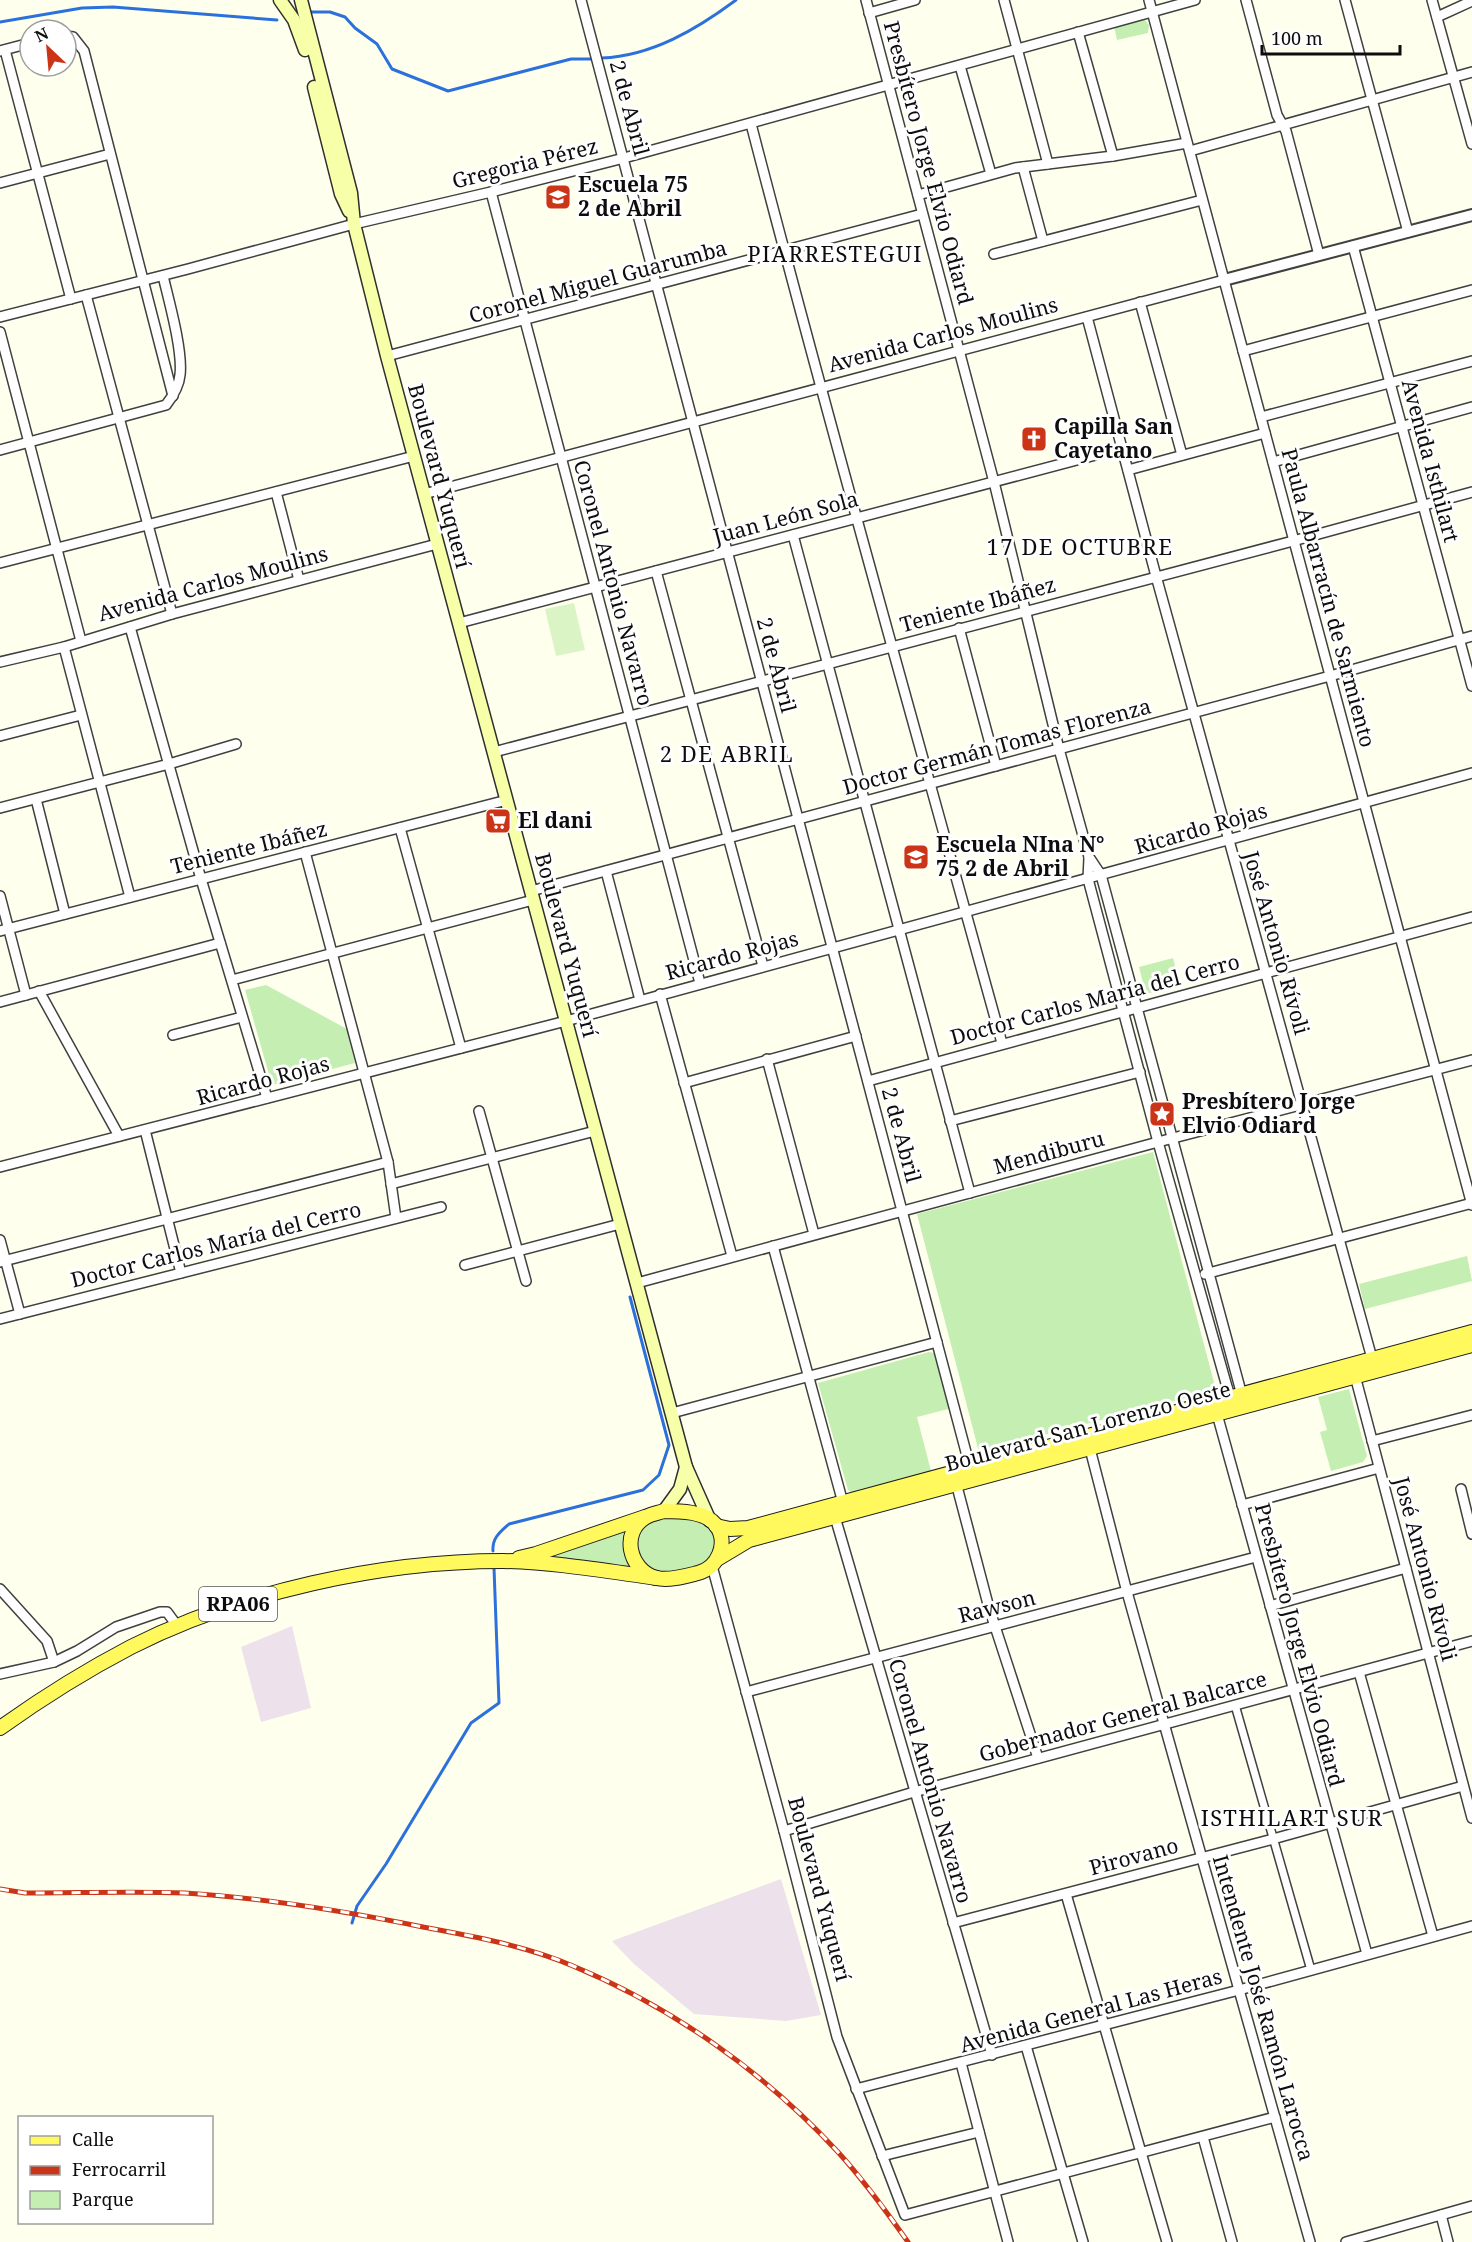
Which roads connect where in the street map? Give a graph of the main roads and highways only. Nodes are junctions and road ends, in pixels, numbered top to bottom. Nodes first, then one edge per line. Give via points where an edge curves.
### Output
1 (280, 0) edge
2 (301, 0) edge
3 (354, 224) junction
4 (1472, 1332) edge
5 (1472, 1346) edge
6 (1374, 1365) junction
7 (1237, 1402) junction
8 (1088, 1442) junction
9 (686, 1467) junction
10 (955, 1478) junction
11 (664, 1511) junction
12 (645, 1517) junction
13 (713, 1523) junction
14 (503, 1561) junction
15 (715, 1562) junction
16 (657, 1578) junction
17 (0, 1728) edge

1 - 3 main road, Boulevard Yuquerí via 302,38 341,194
2 - 3 main road, Boulevard Yuquerí via 351,193
3 - 9 main road, Boulevard Yuquerí
4 - 6 main road, Boulevard San Lorenzo Oeste
5 - 6 main road, Boulevard San Lorenzo Oeste
6 - 7 main road, Boulevard San Lorenzo Oeste
7 - 8 main road, Boulevard San Lorenzo Oeste
7 - 8 main road, Boulevard San Lorenzo Oeste via 1217,1414
8 - 10 main road, Boulevard San Lorenzo Oeste
9 - 11 main road via 680,1489
9 - 13 main road, Boulevard Yuquerí
10 - 13 main road, Boulevard San Lorenzo Oeste via 748,1528 730,1529
10 - 15 main road, Boulevard San Lorenzo Oeste via 748,1540
11 - 12 main road, RPA06
11 - 13 main road, RPA06 via 685,1512
12 - 14 main road, RPA06 via 536,1554
12 - 16 main road via 630,1537 630,1549 635,1562
13 - 15 main road via 721,1543
14 - 16 main road, RPA06
14 - 17 main road, RPA06 via 364,1573 241,1603 133,1646 88,1670
15 - 16 main road, RPA06 via 701,1572

